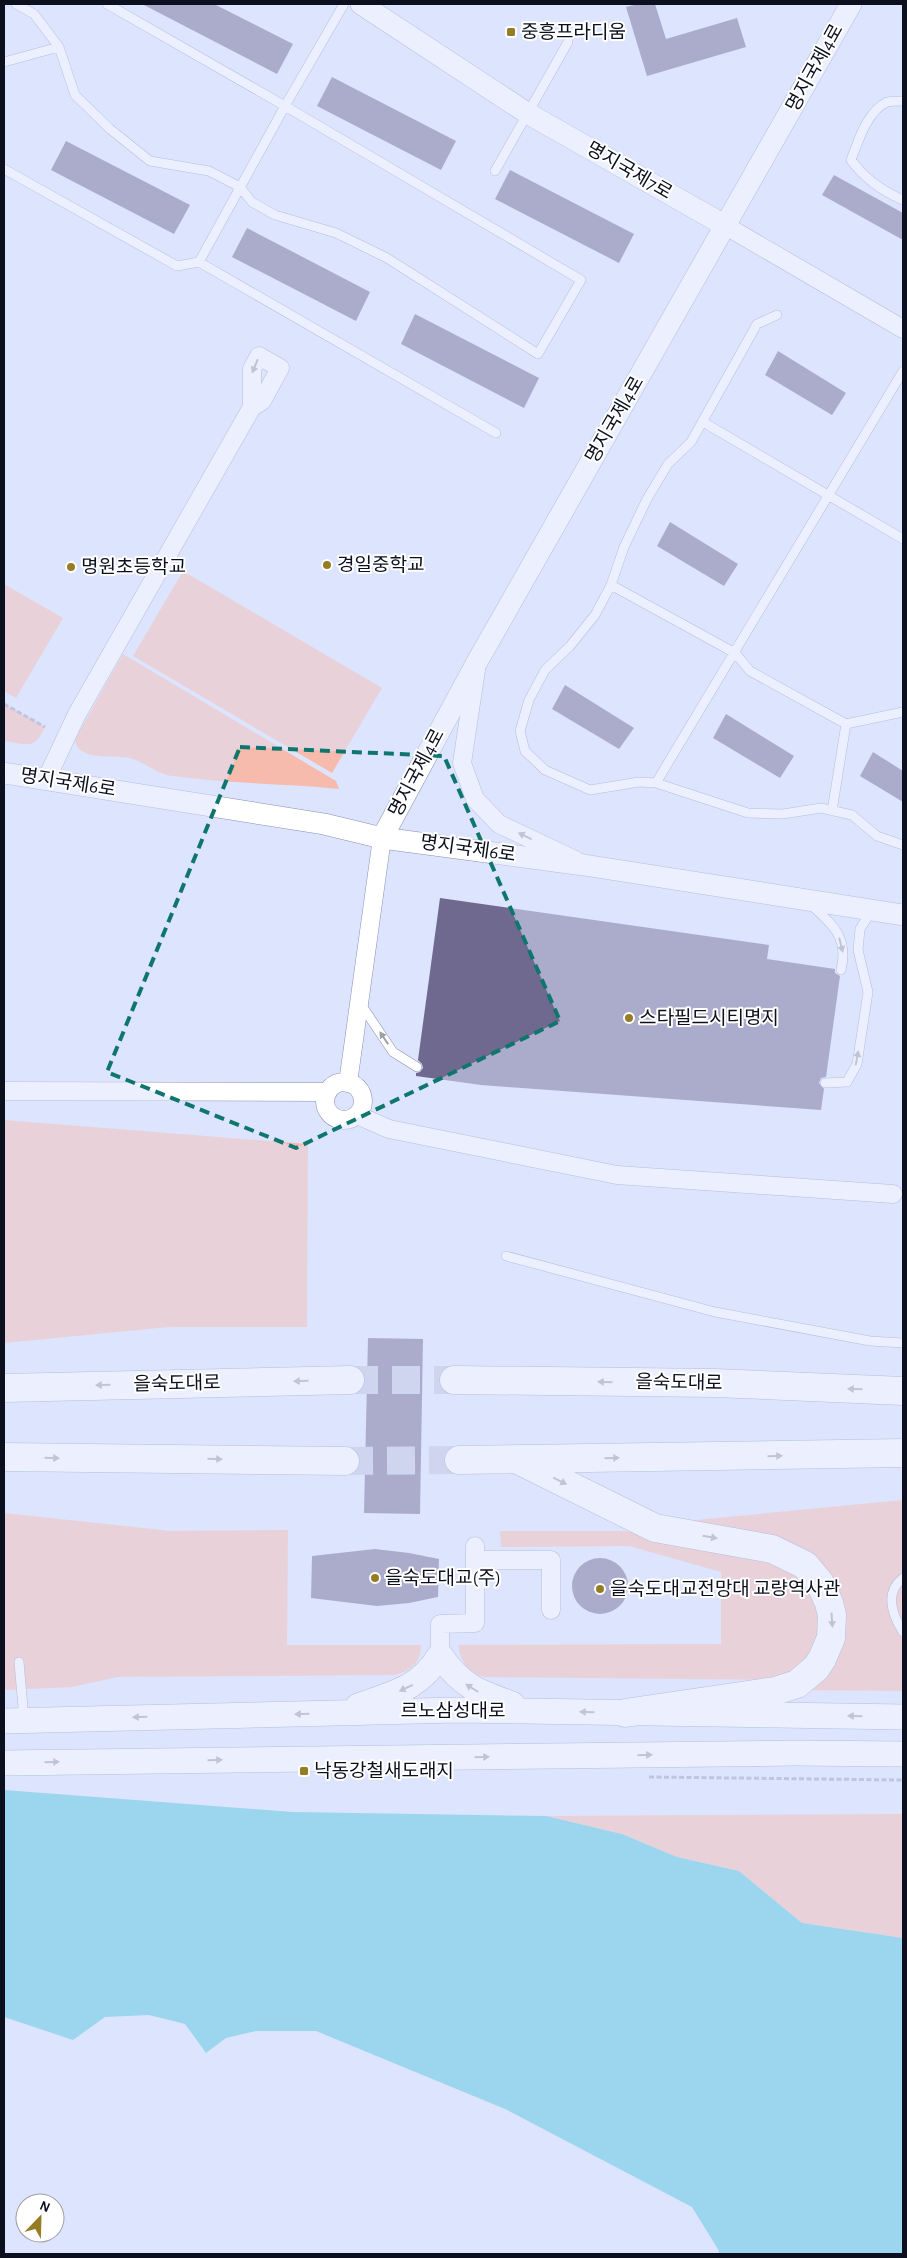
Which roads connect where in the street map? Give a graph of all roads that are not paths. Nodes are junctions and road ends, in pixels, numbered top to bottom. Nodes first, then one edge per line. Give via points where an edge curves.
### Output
1 (16, 4) edge
2 (107, 4) edge
3 (344, 4) edge
4 (361, 4) edge
5 (851, 4) edge
6 (568, 42) dead end
7 (59, 46) junction
8 (4, 62) edge
9 (903, 101) edge
10 (285, 106) junction
11 (528, 114) junction
12 (4, 169) edge
13 (495, 171) dead end
14 (240, 187) junction
15 (903, 200) edge
16 (726, 226) junction
17 (199, 262) junction
18 (776, 315) dead end
19 (903, 329) edge
20 (903, 371) edge
21 (252, 407) dead end
22 (703, 422) junction
23 (496, 433) dead end
24 (829, 497) junction
25 (903, 539) edge
26 (611, 585) junction
27 (735, 653) junction
28 (477, 662) junction
29 (903, 712) edge
30 (846, 724) junction
31 (4, 773) edge
32 (46, 780) junction
33 (656, 783) junction
34 (832, 811) junction
35 (382, 838) junction
36 (903, 845) edge
37 (584, 865) junction
38 (805, 899) junction
39 (872, 910) junction
40 (903, 915) edge
41 (841, 970) dead end
42 (359, 1002) junction
43 (417, 1066) dead end
44 (348, 1083) junction
45 (825, 1084) dead end
46 (4, 1091) edge
47 (328, 1092) junction
48 (357, 1115) junction
49 (893, 1194) dead end
50 (506, 1256) dead end
51 (903, 1343) edge
52 (350, 1380) tunnel mouth
53 (454, 1380) tunnel mouth
54 (4, 1388) edge
55 (903, 1391) edge
56 (903, 1453) edge
57 (4, 1457) edge
58 (458, 1460) tunnel mouth
59 (516, 1460) junction
60 (345, 1461) tunnel mouth
61 (903, 1578) edge
62 (551, 1610) dead end
63 (903, 1632) edge
64 (440, 1655) junction
65 (19, 1662) dead end
66 (534, 1711) junction
67 (337, 1713) junction
68 (624, 1713) junction
69 (903, 1716) edge
70 (14, 1720) edge
71 (903, 1754) edge
72 (4, 1763) edge

1 - 7 lane via 34,14
2 - 10 lane
3 - 10 lane
4 - 11 street, 명지국제7로
5 - 16 street, 명지국제4로
6 - 11 lane
7 - 8 lane
7 - 14 lane via 75,95 143,155 150,160 209,171
9 - 15 lane via 887,102 874,113 851,160 861,174
10 - 14 lane
10 - 14 lane via 580,280 538,354 387,258 336,233 275,215 252,202
11 - 13 lane
11 - 16 street, 명지국제7로
12 - 17 lane via 177,266
14 - 17 lane
16 - 19 street, 명지국제7로
16 - 28 street, 명지국제4로
17 - 23 lane
18 - 22 lane via 758,324
20 - 24 lane
21 - 32 street via 77,714
22 - 24 lane
22 - 26 lane via 691,442 668,464 647,499 624,547
24 - 25 lane
24 - 27 lane
26 - 27 lane
26 - 33 lane via 595,615 545,670 528,700 520,731 525,751 545,770 569,782 590,790 639,782
27 - 30 lane via 750,671
27 - 33 lane
28 - 35 street, 명지국제4로
37 -> 28 street via 499,824 475,800 462,763
29 - 30 lane
30 - 34 lane
31 - 32 street, 명지국제6로
32 - 35 street, 명지국제6로 via 324,824
33 - 34 lane via 748,813 783,814 821,808
34 - 36 lane via 852,815 877,836
35 - 37 street, 명지국제6로
35 - 42 street
37 - 38 street, 명지국제6로
38 - 39 street, 명지국제6로
38 -> 41 lane via 836,928 844,957
39 - 40 street, 명지국제6로
45 -> 39 lane via 847,1082 856,1064 868,992 858,950 859,936
43 -> 42 lane via 393,1052
42 - 44 street
44 - 47 street via 338,1084
44 - 48 street via 356,1086 363,1097
46 - 47 street
47 - 48 street via 326,1103 330,1114 346,1120
48 - 49 street via 388,1129 617,1175
50 - 51 lane via 715,1312 870,1341
52 -> 54 highway, 을숙도대로
55 -> 53 highway, 을숙도대로 via 715,1383
59 -> 56 highway
57 -> 60 highway
58 - 59 highway
59 -> 68 highway via 655,1528 785,1553 814,1574 829,1603 833,1627 827,1649 816,1668 797,1684 775,1691
61 - 63 lane via 897,1583 891,1600
62 - 64 street via 551,1560 475,1553 475,1623 440,1624
66 -> 64 main road via 472,1689 458,1678
64 -> 67 main road via 427,1674 407,1688
65 - 70 lane
66 - 67 main road, 르노삼성대로
68 -> 66 main road, 르노삼성대로
67 -> 70 main road, 르노삼성대로
69 -> 68 main road, 르노삼성대로
72 -> 71 main road

